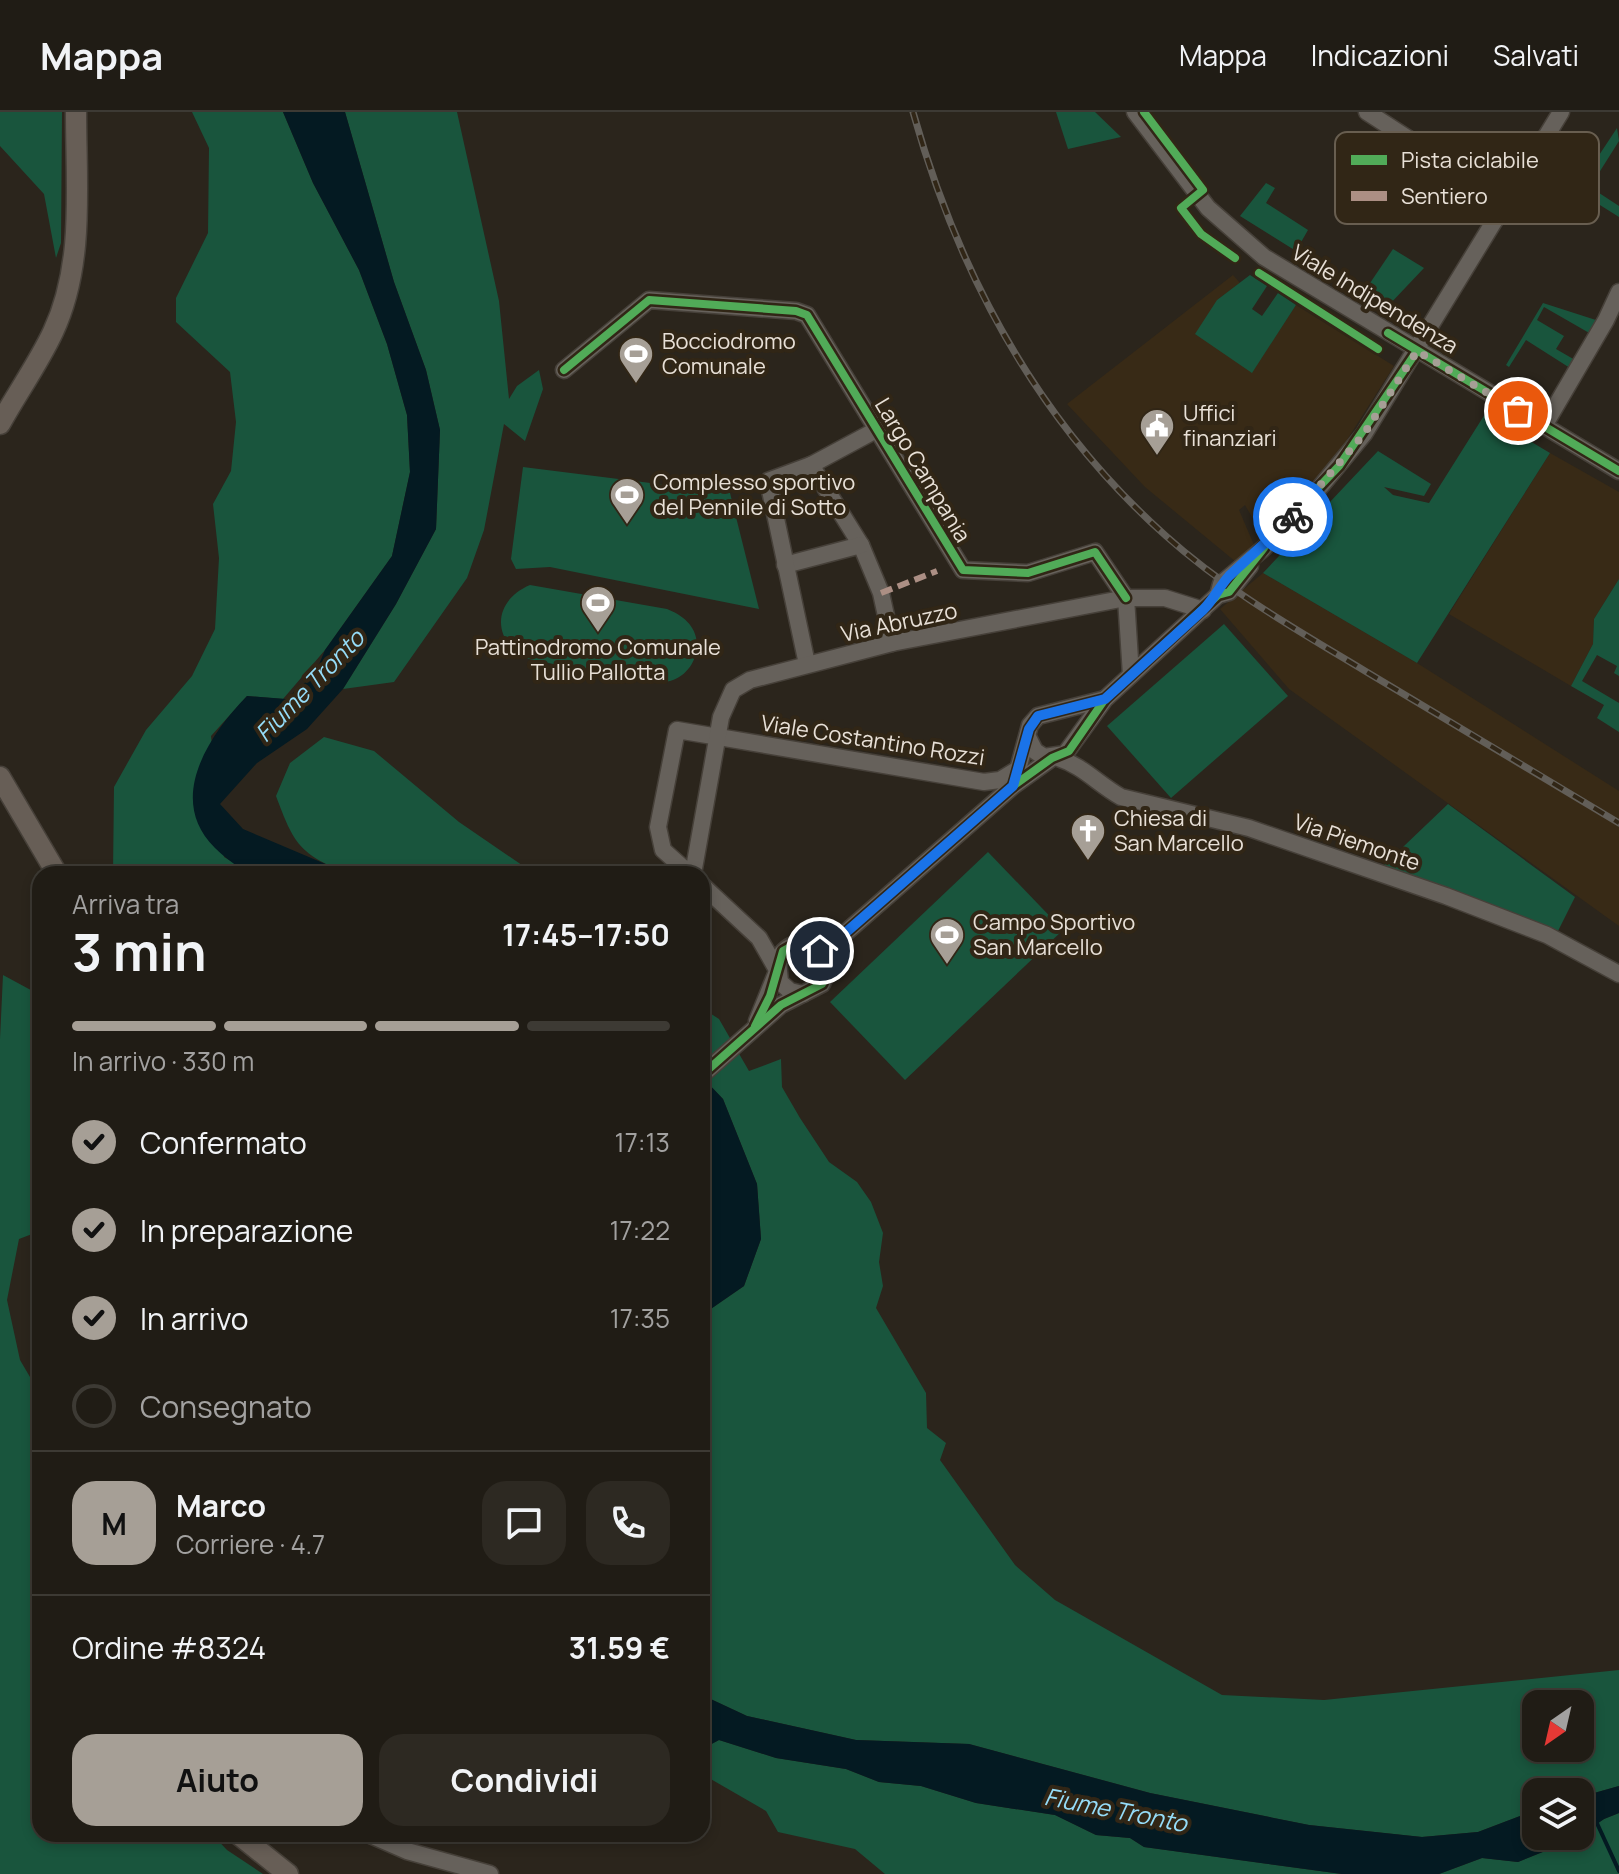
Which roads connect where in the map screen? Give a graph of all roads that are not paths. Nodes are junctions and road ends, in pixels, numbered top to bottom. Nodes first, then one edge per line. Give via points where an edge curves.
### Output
1 (76, 112) edge
2 (1135, 112) edge
3 (1367, 112) edge
4 (1561, 112) edge
5 (1387, 117) edge
6 (1408, 132) edge
7 (1549, 132) edge
8 (1493, 224) edge
9 (1619, 292) edge
10 (1417, 351) junction
11 (564, 370) dead end
12 (0, 424) edge
13 (1544, 426) junction
14 (878, 429) junction
15 (811, 465) junction
16 (1619, 471) edge
17 (861, 545) junction
18 (785, 565) junction
19 (1126, 598) junction
20 (1203, 610) junction
21 (892, 643) junction
22 (807, 664) junction
23 (1131, 675) junction
24 (1105, 699) junction
25 (1051, 711) junction
26 (718, 737) junction
27 (1029, 739) junction
28 (1074, 741) junction
29 (1055, 758) junction
30 (1079, 765) junction
31 (1018, 769) junction
32 (0, 778) edge
33 (1013, 786) junction
34 (52, 866) edge
35 (682, 866) edge
36 (693, 866) edge
37 (710, 892) edge
38 (843, 935) junction
39 (759, 938) junction
40 (790, 946) junction
41 (813, 946) junction
42 (827, 970) junction
43 (776, 971) junction
44 (1619, 974) edge
45 (803, 994) junction
46 (755, 1026) junction
47 (710, 1068) edge
48 (248, 1842) edge
49 (389, 1842) edge
50 (288, 1874) edge
51 (490, 1874) edge

1 - 12 main road via 76,244 69,288 53,332
2 - 10 street, Viale Indipendenza via 1197,195 1235,234
3 - 5 street
4 - 7 street, Viale Costantino Rozzi
5 - 6 street
8 - 10 street, Viale Costantino Rozzi
9 - 13 street
10 - 13 street, Viale Indipendenza
10 - 20 street, Viale Costantino Rozzi via 1339,466 1229,592
11 - 14 street, Largo Campania via 649,300 791,309 807,315
13 - 16 street, Viale Indipendenza
14 - 15 street
14 - 19 street, Largo Campania via 963,570 1028,573 1095,552
15 - 17 street
15 - 18 street via 768,481
17 - 18 street
17 - 21 street via 881,593
18 - 22 street
19 - 20 street, Via Abruzzo via 1165,598
19 - 21 street, Via Abruzzo
19 - 23 street
20 - 23 street, Viale Costantino Rozzi
21 - 22 street, Via Abruzzo
22 - 26 street, Via Abruzzo via 733,690
23 - 24 street, Viale Costantino Rozzi
24 - 25 street
24 - 28 street, Viale Costantino Rozzi
25 - 27 street via 1032,721
25 - 28 street via 1069,719
26 - 31 street, Viale Costantino Rozzi via 984,782
26 - 35 street, Viale Costantino Rozzi via 677,730 658,827 663,850
26 - 36 street
27 - 29 street via 1039,755
27 - 31 street
28 - 29 street, Viale Costantino Rozzi
28 - 30 street
29 - 30 street, Via Piemonte
29 - 33 street, Viale Costantino Rozzi
30 - 44 street, Via Piemonte via 1121,797 1249,828 1446,896 1547,935
31 - 33 street
32 - 34 main road
33 - 38 street, Viale Costantino Rozzi
37 - 39 street, Viale Costantino Rozzi
38 - 41 street, Viale Costantino Rozzi
38 - 42 street, Viale Costantino Rozzi
39 - 40 street, Viale Costantino Rozzi
39 - 43 street, Viale Costantino Rozzi
40 - 41 street, Viale Costantino Rozzi
40 - 43 street, Viale Costantino Rozzi via 780,955
41 - 42 street via 824,956
42 - 45 street, Viale Costantino Rozzi via 822,984
43 - 45 street, Viale Costantino Rozzi via 785,989
43 - 46 street, Viale Costantino Rozzi
45 - 46 street, Viale Costantino Rozzi
46 - 47 street, Viale Costantino Rozzi
48 - 50 main road
49 - 51 street

